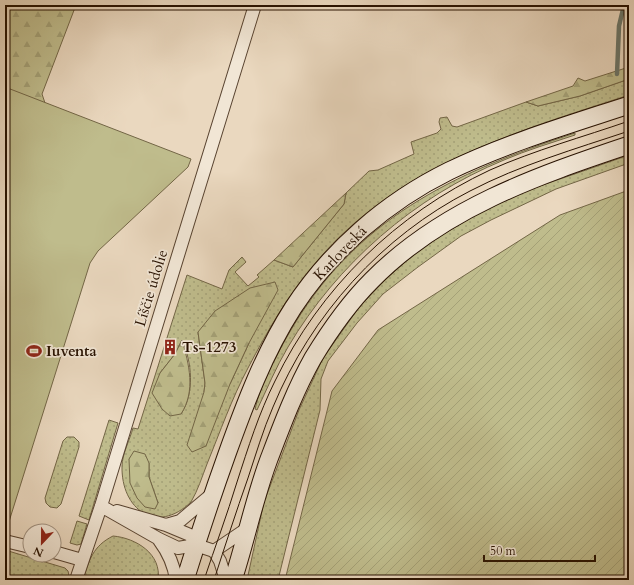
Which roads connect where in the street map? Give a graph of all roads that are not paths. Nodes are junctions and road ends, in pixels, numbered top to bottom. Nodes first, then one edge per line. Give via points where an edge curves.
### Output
1 (255, 5) edge
2 (629, 105) edge
3 (629, 145) edge
4 (214, 491) junction
5 (101, 506) junction
6 (166, 525) junction
7 (248, 528) junction
8 (159, 539) junction
9 (5, 541) edge
10 (22, 545) edge
11 (196, 545) junction
12 (214, 551) junction
13 (62, 554) edge
14 (82, 560) junction
15 (76, 580) edge
16 (176, 580) edge
17 (185, 580) edge
18 (226, 580) edge
19 (233, 580) edge

1 - 5 street, Líščie údolie
2 - 4 main road, Karloveská via 529,138 448,172 400,200 350,240 320,271 293,308 276,338 254,383
3 - 7 main road via 541,176 488,199 424,236 372,280 330,331 301,382 269,460
4 - 6 street via 197,508 180,520
4 - 11 main road, Karloveská
5 - 6 street
5 - 8 street
5 - 14 street, Líščie údolie
6 - 11 street via 190,535
7 - 12 street
7 - 19 main road
8 - 11 street via 178,548
8 - 16 street via 169,553
9 - 10 street
11 - 12 street
11 - 17 main road, Karloveská
12 - 18 street
13 - 14 street
14 - 15 street, Líščie údolie

